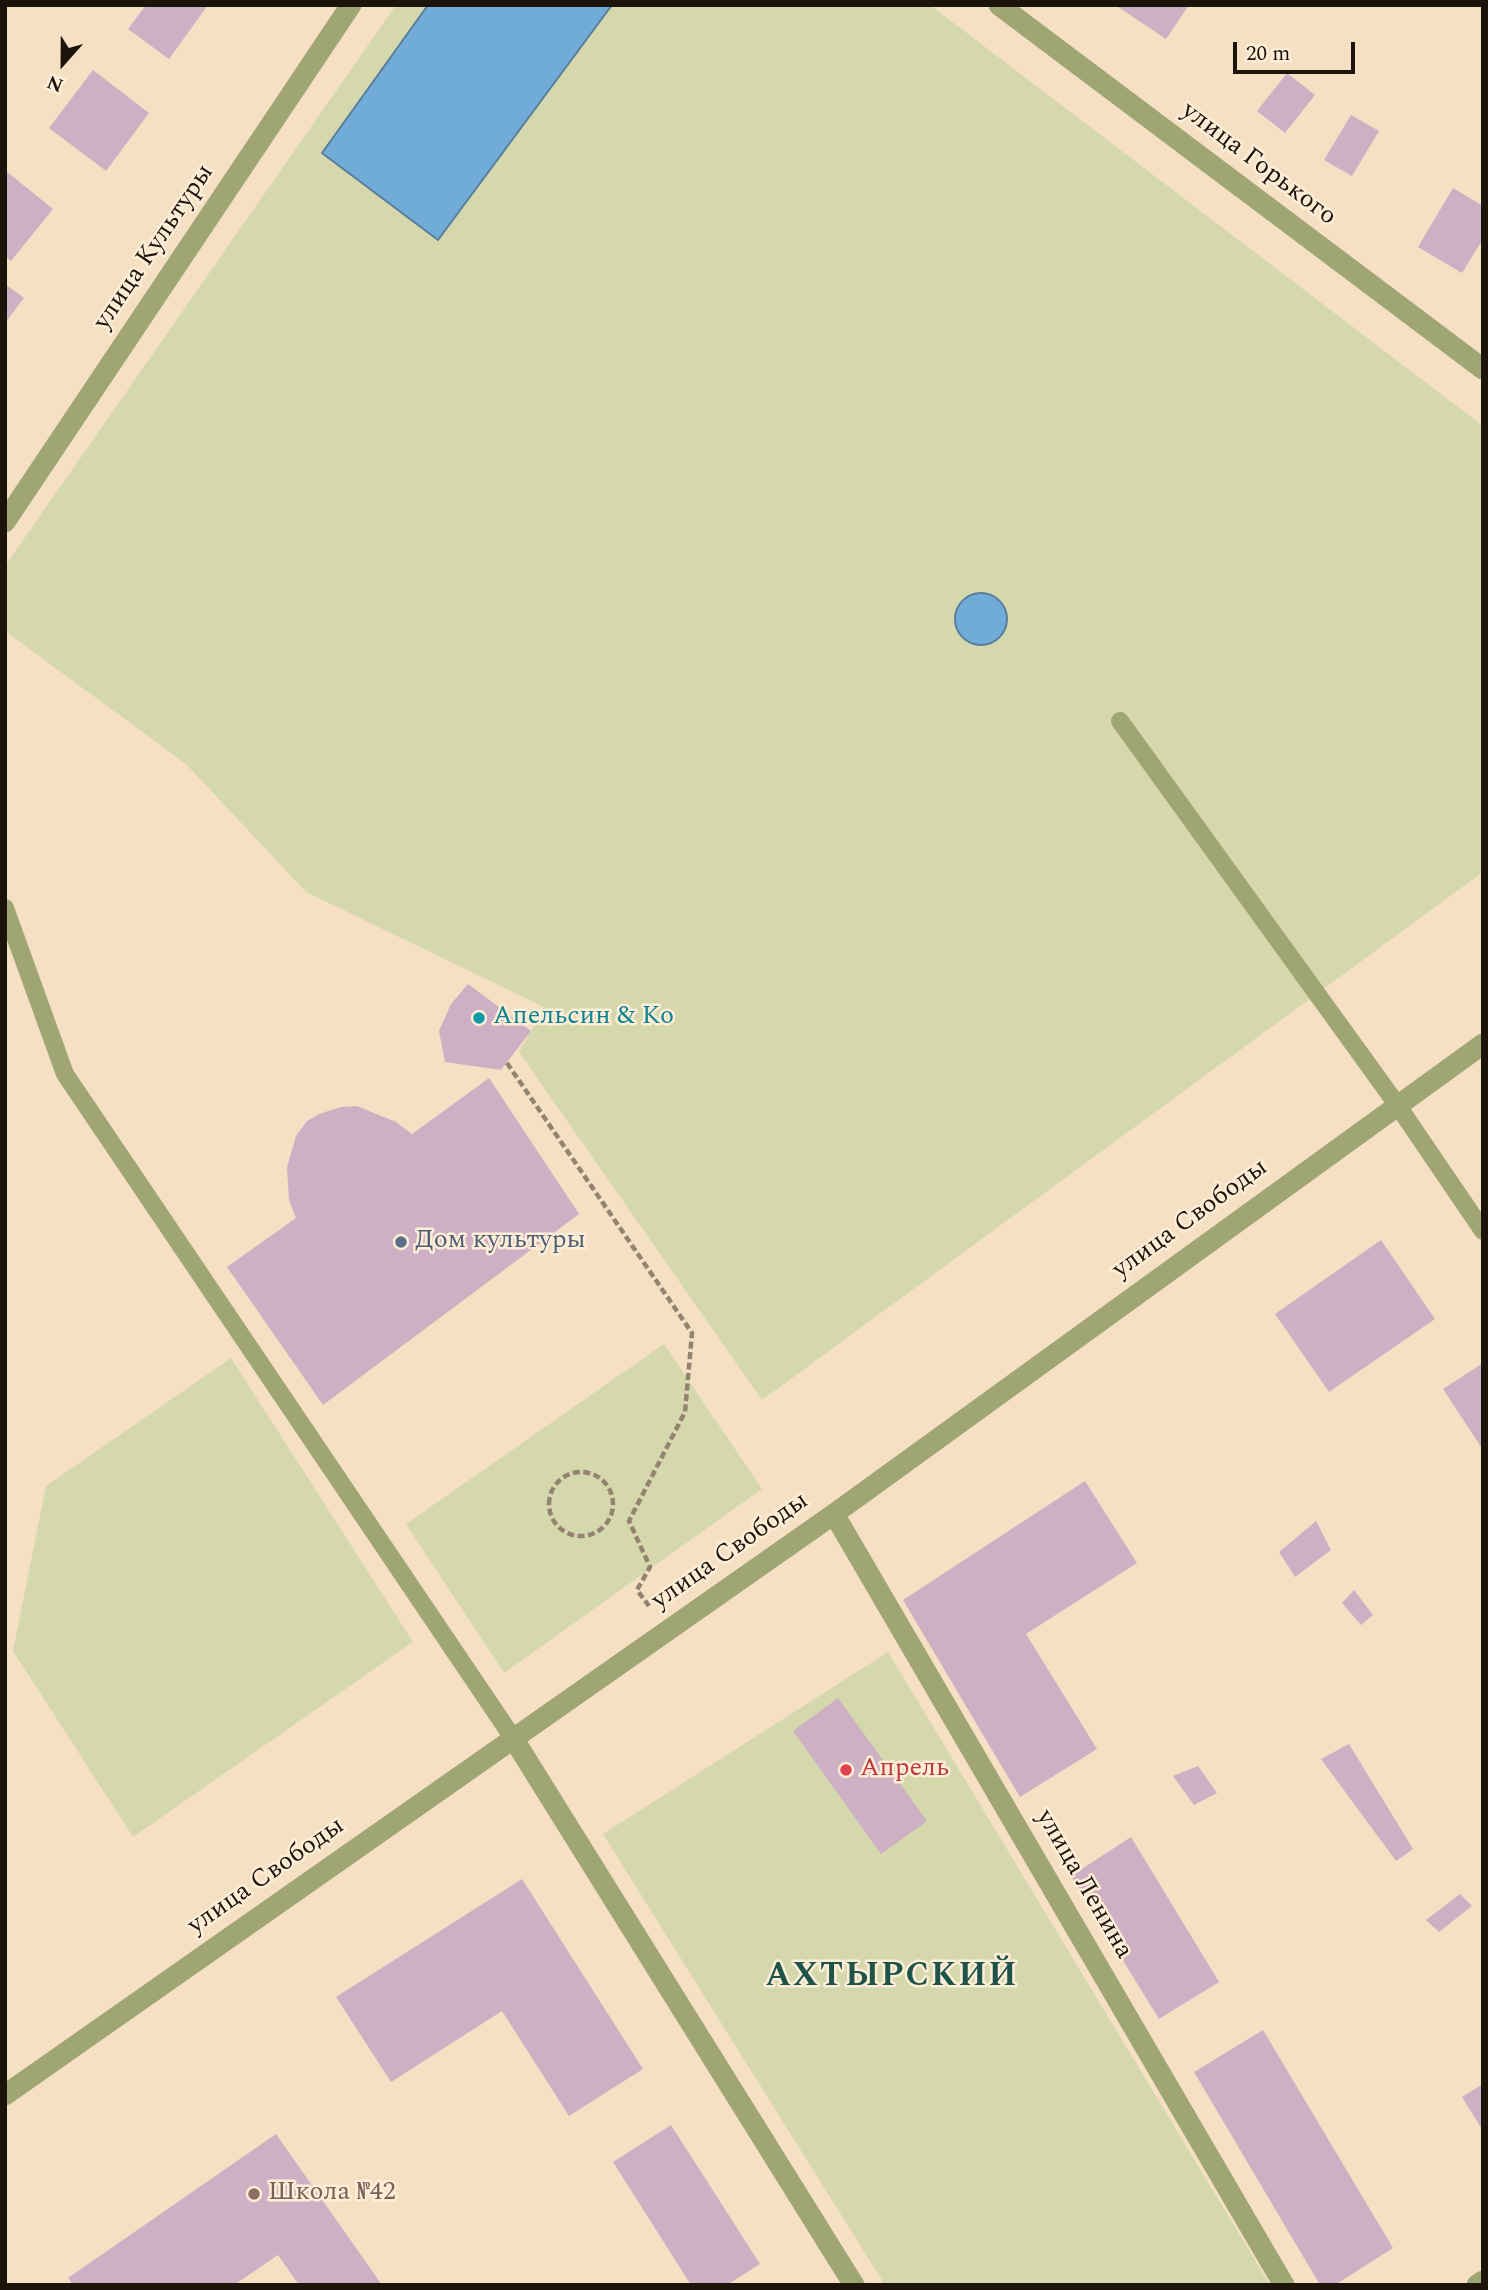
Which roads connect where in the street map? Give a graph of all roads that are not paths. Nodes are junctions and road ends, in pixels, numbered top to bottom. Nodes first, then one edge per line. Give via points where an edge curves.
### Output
1 (351, 5) edge
2 (999, 5) edge
3 (1483, 369) edge
4 (5, 522) edge
5 (1120, 721) dead end
6 (5, 908) edge
7 (1483, 1044) edge
8 (1398, 1106) junction
9 (1483, 1231) edge
10 (834, 1514) junction
11 (513, 1738) junction
12 (5, 2095) edge
13 (1483, 2281) edge
14 (855, 2285) edge
15 (1284, 2285) edge
16 (1477, 2285) edge

1 - 4 street, улица Культуры
2 - 3 street, улица Горького
5 - 8 lane
6 - 11 lane via 65,1074
7 - 8 street, улица Свободы
8 - 9 lane
8 - 10 street, улица Свободы
10 - 11 street, улица Свободы
10 - 15 street, улица Ленина
11 - 12 street, улица Свободы
11 - 14 street
13 - 16 street

